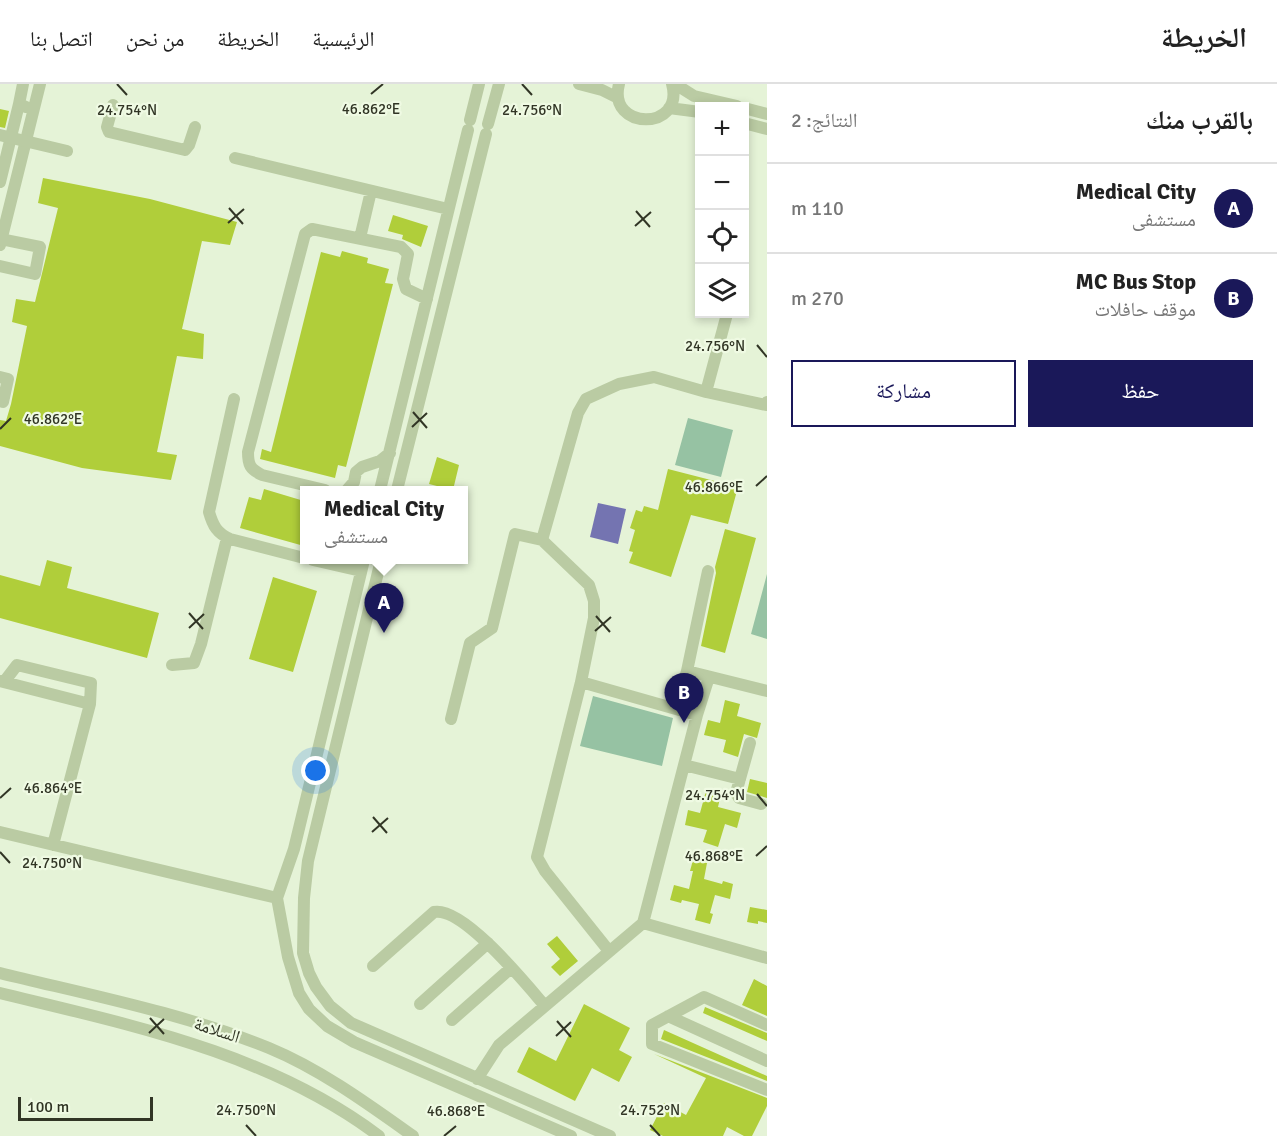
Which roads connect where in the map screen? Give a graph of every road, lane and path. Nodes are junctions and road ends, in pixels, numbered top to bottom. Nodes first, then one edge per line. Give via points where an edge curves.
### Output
1 (23, 84) edge
2 (40, 84) edge
3 (478, 84) edge
4 (499, 84) edge
5 (579, 84) edge
6 (619, 84) edge
7 (674, 84) edge
8 (618, 98) junction
9 (720, 102) edge
10 (19, 104) junction
11 (113, 105) dead end
12 (669, 108) junction
13 (34, 109) junction
14 (749, 109) edge
15 (695, 111) edge
16 (767, 114) edge
17 (749, 124) edge
18 (195, 127) dead end
19 (767, 129) edge
20 (0, 135) edge
21 (67, 151) dead end
22 (235, 158) dead end
23 (0, 183) edge
24 (371, 191) junction
25 (448, 209) junction
26 (360, 238) junction
27 (0, 239) edge
28 (0, 245) edge
29 (0, 266) edge
30 (427, 299) junction
31 (726, 318) edge
32 (0, 377) edge
33 (706, 392) junction
34 (234, 399) dead end
35 (0, 401) edge
36 (767, 402) edge
37 (390, 453) junction
38 (308, 486) edge
39 (350, 486) edge
40 (382, 486) edge
41 (398, 486) edge
42 (226, 538) junction
43 (542, 540) junction
44 (300, 557) edge
45 (380, 564) edge
46 (362, 565) edge
47 (708, 571) dead end
48 (172, 665) dead end
49 (687, 671) junction
50 (709, 677) junction
51 (2, 682) edge
52 (581, 682) junction
53 (767, 691) edge
54 (90, 704) junction
55 (676, 709) junction
56 (697, 715) junction
57 (451, 719) dead end
58 (750, 743) dead end
59 (684, 765) junction
60 (740, 779) junction
61 (760, 804) dead end
62 (0, 832) edge
63 (53, 844) junction
64 (277, 898) junction
65 (643, 923) junction
66 (488, 944) junction
67 (609, 951) junction
68 (303, 953) junction
69 (288, 957) junction
70 (767, 958) edge
71 (373, 966) dead end
72 (511, 968) junction
73 (0, 973) edge
74 (0, 993) edge
75 (420, 1004) dead end
76 (545, 1006) junction
77 (668, 1016) junction
78 (452, 1020) dead end
79 (767, 1025) edge
80 (767, 1061) edge
81 (477, 1079) junction
82 (767, 1090) edge
83 (379, 1136) edge
84 (413, 1136) edge
85 (571, 1136) edge
86 (610, 1136) edge

1 - 10 street
2 - 13 street
3 - 25 street
4 - 41 street
5 - 8 street
6 - 8 street
7 - 9 street via 694,96
7 - 12 street
8 - 12 street via 628,114 645,120 654,119
10 - 13 street
10 - 23 street
11 - 18 street via 109,132 185,150
12 - 15 street
13 - 28 street
14 - 16 street
17 - 19 street
20 - 21 street, bridge
22 - 24 street
24 - 25 street
24 - 26 street
25 - 30 street
26 - 30 street via 401,247 408,254 403,279 406,289
26 - 38 street via 312,229 305,234 248,453 253,471
27 - 29 street, bridge via 40,247 35,274
30 - 37 street
31 - 33 street
32 - 35 street via 8,379 3,402
33 - 36 street via 766,405
33 - 43 street via 654,377 619,384 586,399 578,413
34 - 42 street via 209,512 212,524
37 - 39 street via 356,472
37 - 40 street
42 - 44 street
42 - 48 street via 194,663
43 - 52 street via 589,585 594,601
43 - 57 street via 514,534 492,628 470,643
45 - 68 street via 308,861
46 - 64 street via 294,849
47 - 49 street
49 - 50 street
49 - 55 street
50 - 53 street
50 - 56 street
51 - 54 street
51 - 54 street via 17,664 91,683
52 - 55 street
52 - 67 street via 537,857
54 - 63 street
55 - 56 street
56 - 59 street
58 - 60 street
59 - 60 street
59 - 65 street
60 - 61 street via 737,796
62 - 63 street
63 - 64 street
64 - 69 street
65 - 67 street
65 - 70 street
66 - 71 street via 459,919 437,911
66 - 72 street
66 - 75 street
67 - 76 street
68 - 69 street
68 - 81 street via 315,987 351,1023
69 - 85 street via 299,993 327,1026 354,1042
72 - 76 street
72 - 78 street
73 - 84 street, السلامة via 168,1015 270,1049 327,1079
74 - 83 street, السلامة via 160,1034 234,1058 318,1097
76 - 81 street via 499,1045
77 - 79 street via 704,997
77 - 80 street
77 - 82 street via 652,1025 652,1044
81 - 86 street

